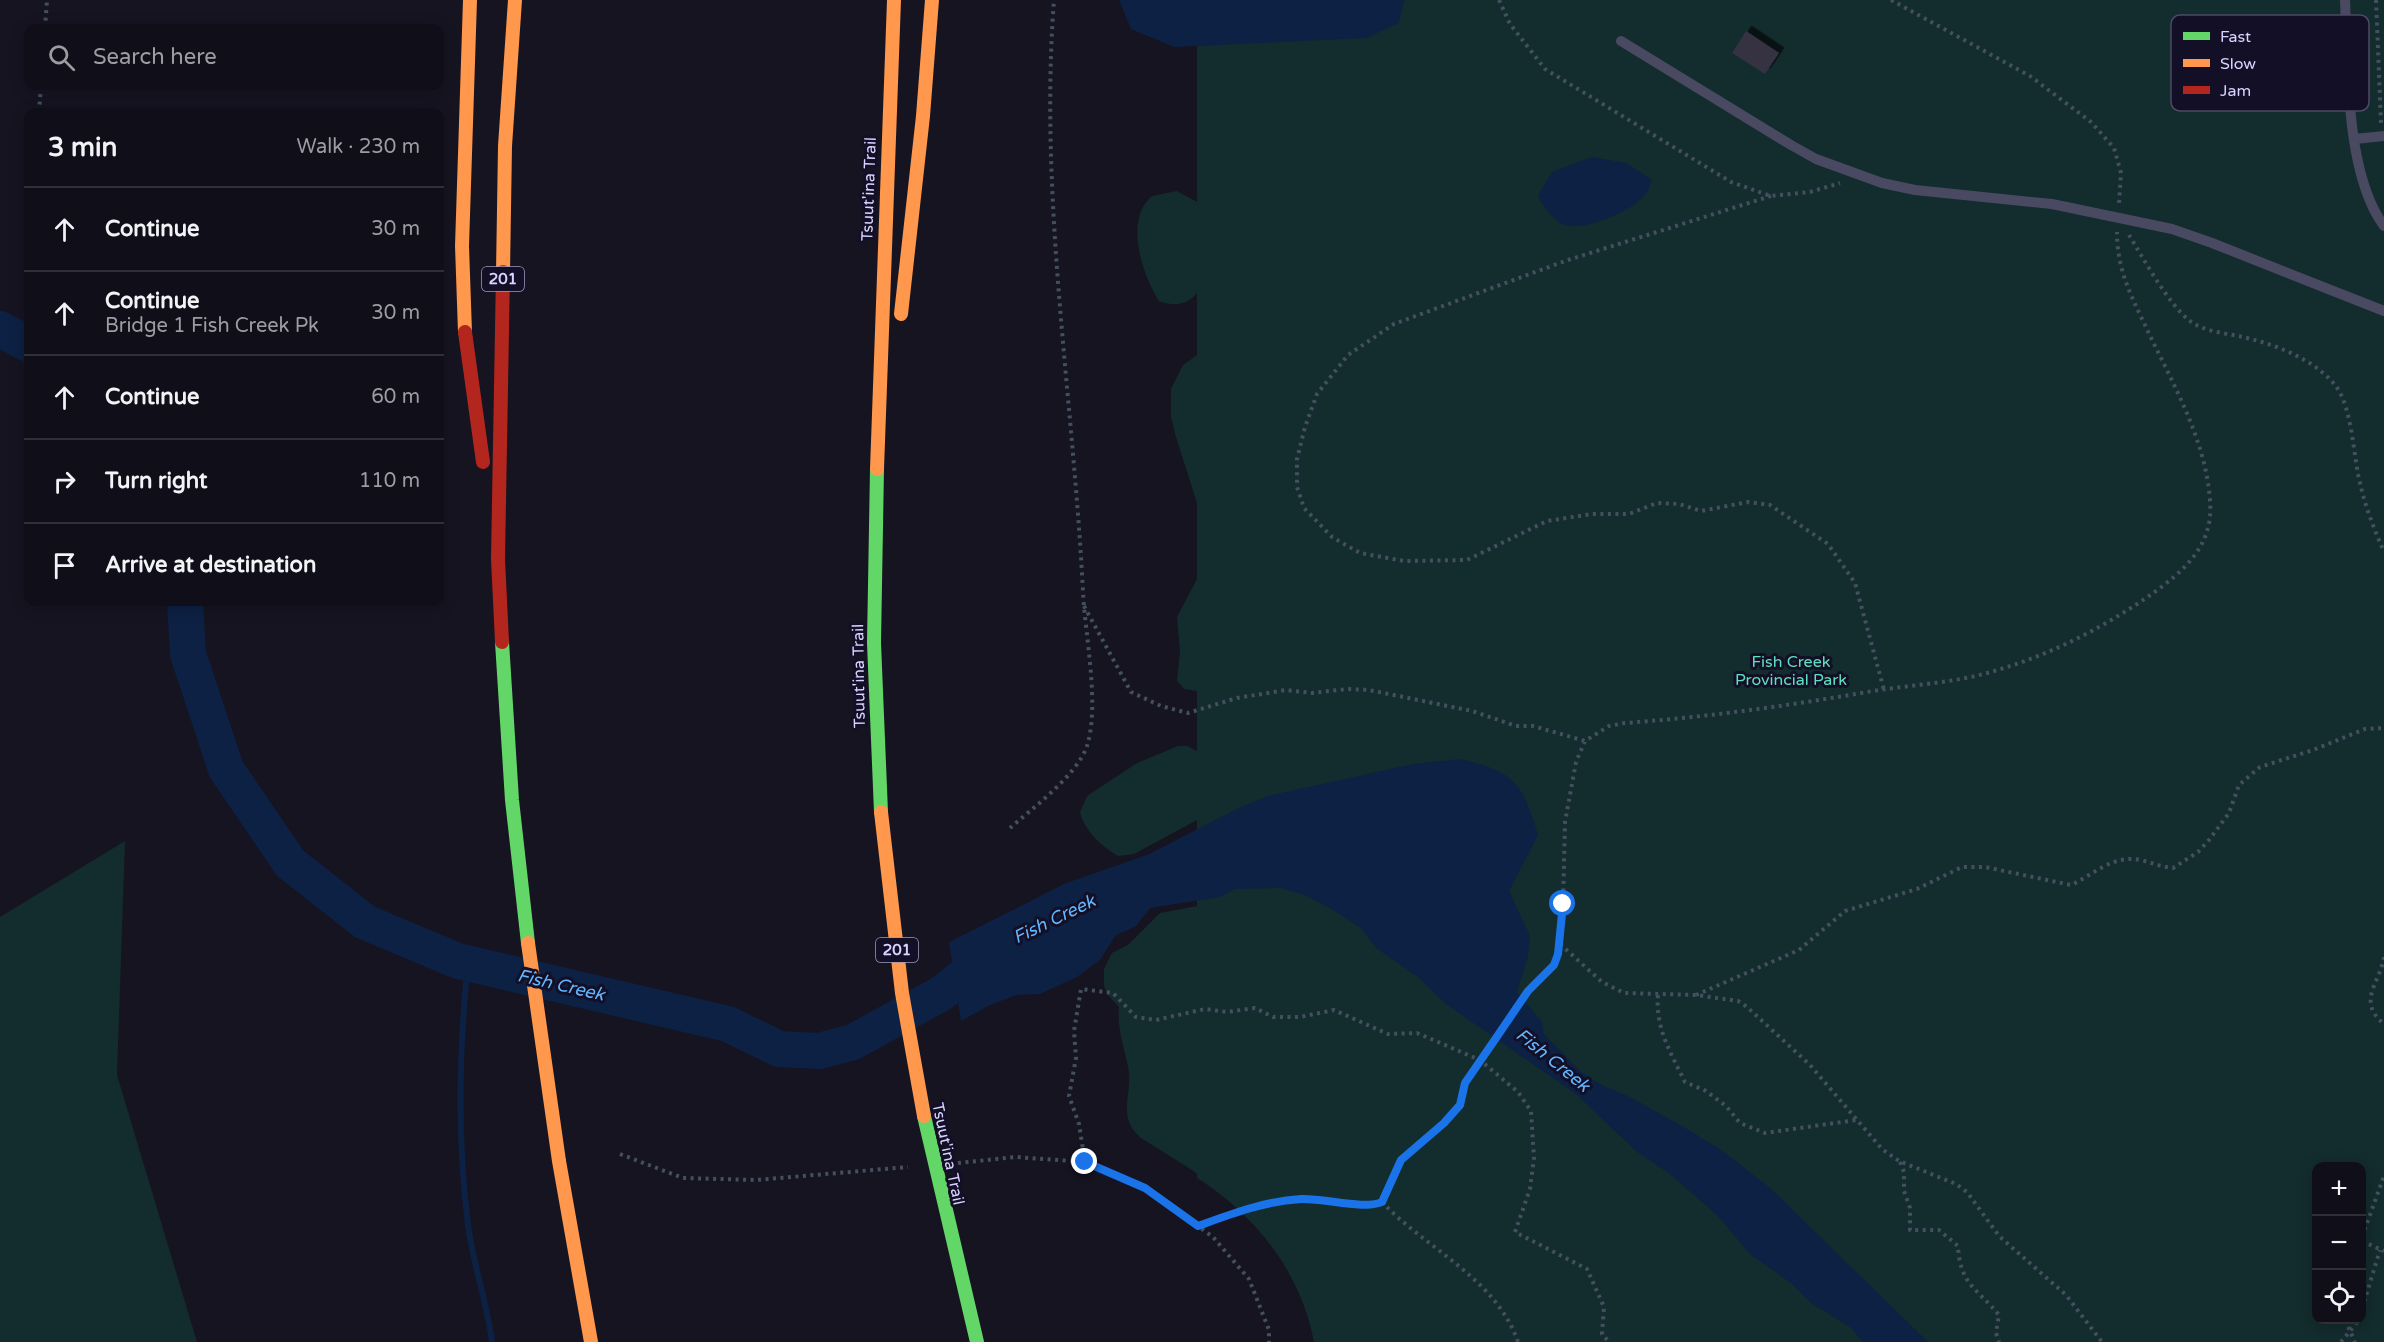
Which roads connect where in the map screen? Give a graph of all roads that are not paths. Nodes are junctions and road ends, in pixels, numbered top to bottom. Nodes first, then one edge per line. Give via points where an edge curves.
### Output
1 (470, 0) edge
2 (515, 0) edge
3 (894, 0) edge
4 (932, 0) edge
5 (2345, 0) edge
6 (2346, 15) edge
7 (1621, 41) dead end
8 (2353, 111) edge
9 (2383, 132) edge
10 (2355, 139) junction
11 (2384, 226) edge
12 (2384, 311) edge
13 (900, 328) dead end
14 (896, 363) dead end
15 (874, 552) junction
16 (498, 559) junction
17 (591, 1342) edge
18 (977, 1342) edge

1 - 16 highway via 462,246 465,336
2 - 16 highway, 201 via 505,146
3 - 15 highway, Tsuut'ina Trail / 201
4 - 13 highway
5 - 6 lane
7 - 12 lane via 1791,146 1861,177 1915,190 2040,202 2118,216 2212,243
8 - 10 lane
9 - 10 lane
10 - 11 lane via 2365,190
14 - 15 highway
15 - 18 highway, Tsuut'ina Trail / 201 via 873,675 879,783 899,967 950,1246
16 - 17 highway, 201 via 512,800 525,919 561,1172

